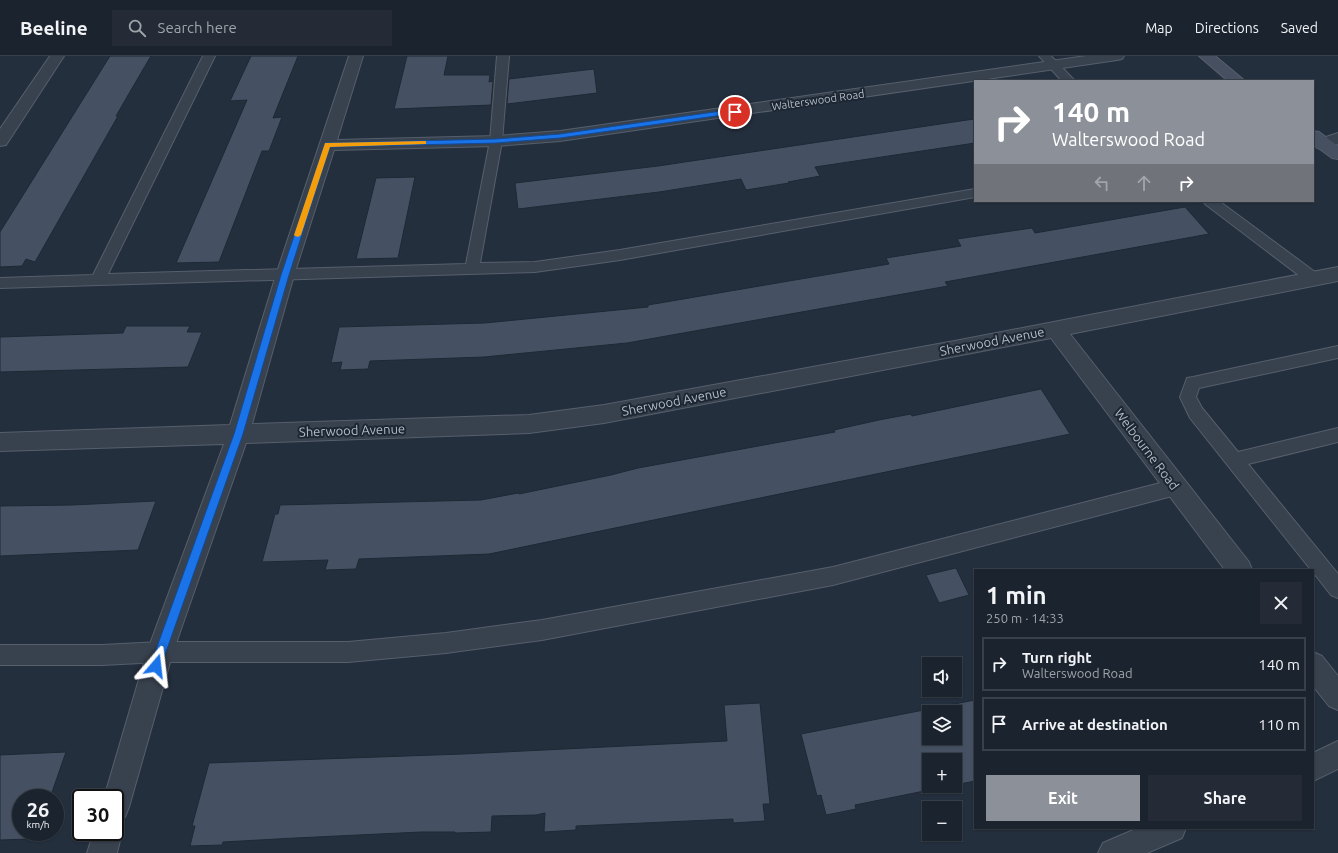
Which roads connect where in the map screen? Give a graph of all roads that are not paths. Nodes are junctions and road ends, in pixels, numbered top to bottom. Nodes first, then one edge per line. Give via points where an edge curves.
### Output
1 (58, 56) edge
2 (209, 56) edge
3 (356, 56) edge
4 (503, 56) edge
5 (1117, 56) edge
6 (1206, 56) edge
7 (1049, 60) edge
8 (1068, 80) edge
9 (1236, 80) edge
10 (1325, 139) edge
11 (496, 141) junction
12 (0, 142) edge
13 (327, 145) junction
14 (1338, 154) edge
15 (974, 194) edge
16 (1211, 202) edge
17 (472, 268) junction
18 (1338, 274) edge
19 (285, 275) junction
20 (1314, 279) junction
21 (98, 280) junction
22 (0, 283) edge
23 (1055, 329) junction
24 (1338, 352) edge
25 (238, 434) junction
26 (1338, 435) edge
27 (0, 442) edge
28 (1234, 460) junction
29 (1176, 487) junction
30 (1239, 569) edge
31 (1338, 589) edge
32 (160, 652) junction
33 (0, 655) edge
34 (1314, 666) edge
35 (1338, 698) edge
36 (1338, 754) edge
37 (1314, 766) edge
38 (120, 789) edge
39 (1170, 829) edge
40 (105, 841) edge
41 (102, 853) edge
42 (1113, 853) edge

1 - 12 street
2 - 21 lane
3 - 13 street
4 - 11 lane
5 - 7 street, Walterswood Road
6 - 9 street
7 - 8 lane
7 - 11 street, Walterswood Road via 605,130
10 - 14 street
11 - 13 street, Walterswood Road
11 - 17 lane
13 - 19 street
15 - 17 lane via 620,255 535,267
16 - 20 lane
17 - 19 lane
18 - 20 street, Sherwood Avenue
19 - 21 lane
19 - 25 street
20 - 23 street, Sherwood Avenue
21 - 22 lane
23 - 25 street, Sherwood Avenue via 612,413 529,424
23 - 29 street, Welbourne Road
24 - 28 lane via 1193,383 1188,397 1196,413
25 - 27 street, Sherwood Avenue
25 - 32 street
26 - 28 lane
28 - 31 lane
29 - 30 street, Welbourne Road
29 - 32 lane via 833,576 542,630 446,643 348,652
32 - 33 lane
32 - 38 street
34 - 35 street
36 - 37 street
39 - 42 street
40 - 41 street

